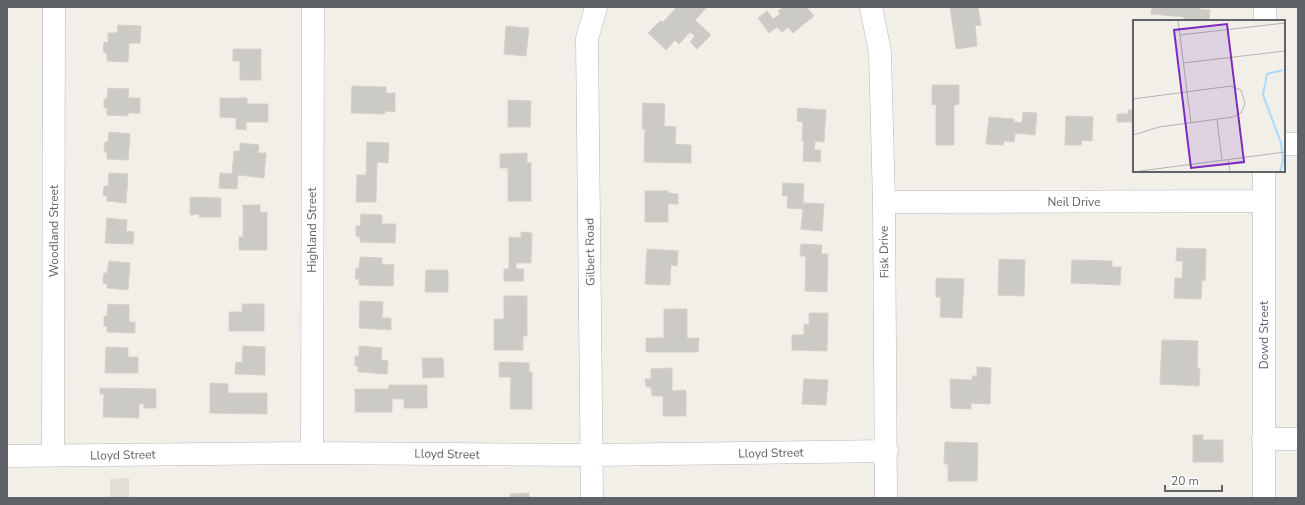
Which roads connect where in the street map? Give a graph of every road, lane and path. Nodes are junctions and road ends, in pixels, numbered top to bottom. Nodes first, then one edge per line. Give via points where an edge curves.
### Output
1 (54, 7) edge
2 (313, 7) edge
3 (596, 7) edge
4 (871, 7) edge
5 (1265, 7) edge
6 (1265, 20) edge
7 (1285, 144) edge
8 (1298, 144) edge
9 (1264, 172) edge
10 (1264, 201) junction
11 (884, 202) junction
12 (1263, 439) junction
13 (1298, 439) edge
14 (887, 451) junction
15 (312, 453) junction
16 (53, 455) junction
17 (7, 456) edge
18 (592, 456) junction
19 (592, 498) edge
20 (886, 498) edge
21 (1264, 498) edge

1 - 16 street, Woodland Street
2 - 15 street, Highland Street
3 - 18 street, Gilbert Road via 587,39
4 - 11 street, Fisk Drive via 880,52
5 - 6 street
7 - 8 street
9 - 10 street, Dowd Street
10 - 11 street, Neil Drive
10 - 12 street, Dowd Street
11 - 14 street, Fisk Drive
12 - 13 street
12 - 21 street, Dowd Street
14 - 18 street, Lloyd Street
14 - 20 street, Fisk Drive
15 - 16 street, Lloyd Street
15 - 18 street, Lloyd Street
16 - 17 street, Lloyd Street
18 - 19 street, Gilbert Road

